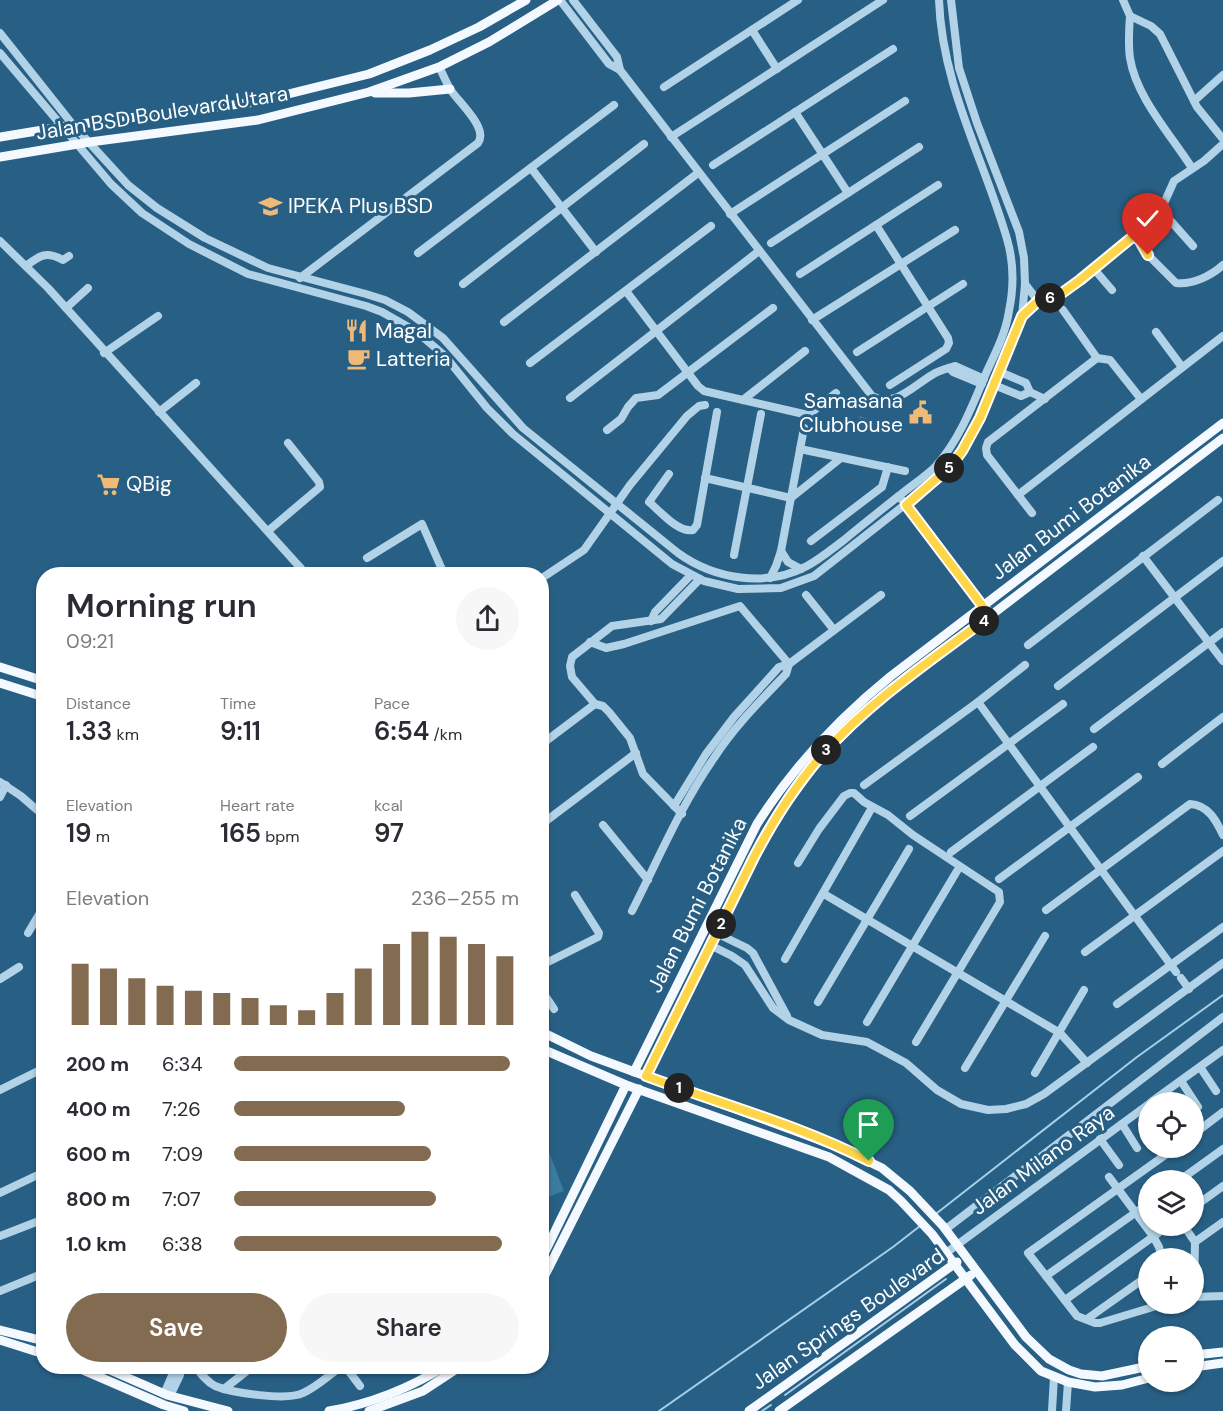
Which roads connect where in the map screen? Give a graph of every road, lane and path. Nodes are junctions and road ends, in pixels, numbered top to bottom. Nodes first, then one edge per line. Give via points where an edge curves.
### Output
1 (526, 0) edge
2 (559, 0) edge
3 (573, 0) edge
4 (798, 0) edge
5 (883, 0) edge
6 (939, 0) edge
7 (951, 0) edge
8 (1123, 0) edge
9 (1130, 16) junction
10 (752, 30) junction
11 (0, 33) edge
12 (605, 42) junction
13 (597, 48) junction
14 (893, 48) dead end
15 (0, 53) edge
16 (439, 67) junction
17 (777, 69) junction
18 (620, 70) junction
19 (1223, 75) edge
20 (664, 87) dead end
21 (450, 89) junction
22 (369, 92) junction
23 (905, 101) dead end
24 (1194, 101) junction
25 (614, 105) dead end
26 (971, 105) junction
27 (961, 109) junction
28 (795, 112) junction
29 (73, 125) junction
30 (61, 127) junction
31 (0, 137) edge
32 (671, 137) junction
33 (1223, 139) edge
34 (90, 142) junction
35 (644, 144) dead end
36 (1223, 144) edge
37 (77, 145) junction
38 (919, 147) dead end
39 (823, 154) junction
40 (0, 157) edge
41 (713, 165) dead end
42 (531, 168) junction
43 (1192, 168) junction
44 (698, 173) junction
45 (938, 185) dead end
46 (848, 194) junction
47 (561, 207) junction
48 (1161, 210) junction
49 (730, 214) junction
50 (876, 225) junction
51 (711, 226) dead end
52 (955, 230) dead end
53 (1136, 234) junction
54 (0, 241) edge
55 (771, 243) dead end
56 (1193, 246) dead end
57 (759, 251) junction
58 (596, 252) junction
59 (418, 253) dead end
60 (69, 256) dead end
61 (901, 264) junction
62 (1223, 265) edge
63 (26, 266) junction
64 (1094, 269) junction
65 (800, 274) dead end
66 (300, 278) junction
67 (463, 284) dead end
68 (963, 284) dead end
69 (1025, 284) junction
70 (88, 288) dead end
71 (1112, 290) dead end
72 (626, 291) junction
73 (1038, 301) junction
74 (928, 306) junction
75 (66, 308) junction
76 (773, 308) dead end
77 (1063, 310) dead end
78 (158, 316) dead end
79 (1022, 316) junction
80 (812, 320) junction
81 (504, 322) dead end
82 (656, 331) junction
83 (1156, 332) dead end
84 (1223, 336) edge
85 (805, 351) dead end
86 (857, 352) dead end
87 (104, 353) junction
88 (1097, 358) junction
89 (530, 363) dead end
90 (1182, 368) junction
91 (1000, 372) junction
92 (688, 373) junction
93 (983, 382) junction
94 (196, 383) dead end
95 (890, 385) dead end
96 (994, 385) junction
97 (1030, 392) junction
98 (836, 393) dead end
99 (570, 398) dead end
100 (1045, 399) junction
101 (1141, 399) junction
102 (497, 400) junction
103 (743, 400) junction
104 (705, 405) dead end
105 (487, 408) junction
106 (159, 412) junction
107 (717, 412) dead end
108 (761, 414) dead end
109 (1223, 423) edge
110 (804, 428) dead end
111 (607, 430) dead end
112 (1223, 438) edge
113 (288, 443) dead end
114 (800, 449) junction
115 (841, 458) junction
116 (888, 467) junction
117 (905, 471) dead end
118 (669, 474) dead end
119 (1157, 474) junction
120 (705, 478) junction
121 (1165, 484) junction
122 (747, 488) junction
123 (899, 495) junction
124 (1018, 495) junction
125 (791, 498) junction
126 (1218, 500) dead end
127 (616, 503) junction
128 (906, 505) junction
129 (608, 513) junction
130 (1032, 513) dead end
131 (268, 531) junction
132 (812, 541) dead end
133 (781, 551) junction
134 (734, 555) dead end
135 (1143, 556) junction
136 (367, 558) dead end
137 (1223, 561) edge
138 (300, 567) edge
139 (441, 567) edge
140 (801, 569) junction
141 (549, 573) edge
142 (691, 575) junction
143 (770, 578) junction
144 (700, 579) junction
145 (806, 595) dead end
146 (881, 595) dead end
147 (1173, 597) junction
148 (983, 606) junction
149 (990, 616) junction
150 (651, 621) junction
151 (834, 630) junction
152 (1223, 632) edge
153 (590, 642) junction
154 (1209, 643) junction
155 (1028, 645) dead end
156 (1223, 661) edge
157 (789, 664) junction
158 (1025, 665) dead end
159 (0, 668) edge
160 (36, 679) edge
161 (0, 683) edge
162 (1058, 687) dead end
163 (36, 694) edge
164 (978, 702) junction
165 (595, 704) junction
166 (1063, 704) dead end
167 (1223, 717) edge
168 (1094, 729) dead end
169 (549, 739) edge
170 (1009, 743) junction
171 (1093, 747) dead end
172 (636, 753) junction
173 (1162, 764) dead end
174 (1138, 777) dead end
175 (3, 783) edge
176 (864, 785) dead end
177 (1041, 786) junction
178 (0, 797) edge
179 (771, 802) junction
180 (674, 806) junction
181 (782, 808) junction
182 (36, 810) edge
183 (870, 812) dead end
184 (682, 814) junction
185 (910, 816) dead end
186 (549, 819) edge
187 (603, 825) dead end
188 (1070, 827) junction
189 (1223, 835) edge
190 (909, 849) dead end
191 (1223, 851) edge
192 (951, 852) dead end
193 (798, 863) dead end
194 (1101, 870) junction
195 (957, 871) dead end
196 (999, 879) dead end
197 (648, 880) junction
198 (824, 894) junction
199 (575, 895) dead end
200 (1046, 910) dead end
201 (632, 911) dead end
202 (1135, 915) junction
203 (36, 920) edge
204 (867, 920) junction
205 (1223, 927) edge
206 (28, 933) dead end
207 (716, 933) junction
208 (1045, 936) dead end
209 (710, 945) junction
210 (911, 947) junction
211 (1085, 951) dead end
212 (785, 959) dead end
213 (549, 962) edge
214 (1223, 963) edge
215 (19, 968) dead end
216 (1176, 972) junction
217 (957, 973) junction
218 (0, 979) edge
219 (1189, 988) junction
220 (1084, 990) dead end
221 (549, 1002) edge
222 (818, 1002) dead end
223 (1006, 1003) junction
224 (1117, 1004) dead end
225 (554, 1009) dead end
226 (1223, 1017) edge
227 (789, 1020) junction
228 (867, 1022) dead end
229 (1060, 1033) junction
230 (549, 1035) edge
231 (916, 1042) dead end
232 (549, 1052) edge
233 (1222, 1052) edge
234 (1087, 1063) junction
235 (1200, 1067) junction
236 (965, 1068) dead end
237 (36, 1072) edge
238 (634, 1072) junction
239 (1035, 1073) dead end
240 (646, 1076) junction
241 (1181, 1081) junction
242 (626, 1085) junction
243 (639, 1089) junction
244 (0, 1090) edge
245 (1216, 1091) dead end
246 (1169, 1092) edge
247 (1188, 1092) edge
248 (1138, 1112) edge
249 (1223, 1112) edge
250 (1122, 1124) junction
251 (1204, 1126) edge
252 (1100, 1139) junction
253 (1137, 1148) dead end
254 (1223, 1149) edge
255 (1161, 1158) edge
256 (1119, 1165) dead end
257 (1194, 1170) edge
258 (36, 1176) edge
259 (1109, 1177) dead end
260 (1223, 1186) edge
261 (1118, 1189) junction
262 (0, 1193) edge
263 (1204, 1200) edge
264 (1136, 1213) junction
265 (1138, 1216) edge
266 (36, 1222) edge
267 (1223, 1222) edge
268 (945, 1227) junction
269 (0, 1236) edge
270 (1154, 1236) joint
271 (1191, 1236) edge
272 (551, 1238) junction
273 (549, 1242) edge
274 (1195, 1242) junction
275 (561, 1243) junction
276 (957, 1245) junction
277 (1160, 1248) edge
278 (1195, 1248) edge
279 (946, 1253) junction
280 (967, 1257) junction
281 (955, 1264) junction
282 (549, 1267) edge
283 (978, 1270) junction
284 (36, 1276) edge
285 (1046, 1276) junction
286 (966, 1279) junction
287 (1138, 1283) edge
288 (0, 1291) edge
289 (1204, 1296) edge
290 (1223, 1296) edge
291 (1065, 1300) junction
292 (1138, 1312) edge
293 (1087, 1319) junction
294 (0, 1330) edge
295 (36, 1339) edge
296 (0, 1340) edge
297 (36, 1351) edge
298 (1223, 1352) edge
299 (1204, 1354) edge
300 (1223, 1363) edge
301 (1204, 1366) edge
302 (1138, 1368) edge
303 (98, 1374) edge
304 (118, 1374) edge
305 (177, 1374) edge
306 (202, 1374) edge
307 (243, 1374) edge
308 (332, 1374) edge
309 (350, 1374) edge
310 (431, 1374) edge
311 (448, 1374) edge
312 (1053, 1377) junction
313 (1138, 1380) edge
314 (1068, 1382) junction
315 (360, 1386) dead end
316 (224, 1389) junction
317 (774, 1394) junction
318 (166, 1397) junction
319 (782, 1409) edge
320 (184, 1411) edge
321 (228, 1411) edge
322 (329, 1411) edge
323 (369, 1411) edge
324 (749, 1411) edge
325 (1052, 1411) edge
326 (1066, 1411) edge

1 - 29 main road, Jalan BSD Boulevard Utara via 479,27 369,74 256,102
2 - 13 street
2 - 16 main road, Jalan BSD Boulevard Utara
3 - 12 street
4 - 10 street
5 - 17 street
6 - 27 street via 943,45
7 - 26 street via 959,68
8 - 9 street
9 - 24 street via 1160,34
9 - 43 street via 1130,61 1145,100
10 - 17 street
10 - 20 street
11 - 29 street
12 - 13 street
12 - 18 street via 617,57
13 - 18 street via 609,64
14 - 28 street
15 - 30 street
16 - 21 street
16 - 22 main road, Jalan BSD Boulevard Utara
17 - 32 street
18 - 32 street
19 - 24 street
21 - 22 main road
21 - 66 street via 477,124 482,138
22 - 34 main road, Jalan BSD Boulevard Utara via 258,120
23 - 39 street
24 - 33 street
25 - 42 street
26 - 27 street
26 - 69 street via 1019,232
27 - 93 street via 1012,262 1009,312
28 - 39 street
28 - 41 street
29 - 30 main road, Jalan BSD Boulevard Utara
29 - 34 street
30 - 31 main road, Jalan BSD Boulevard Utara
30 - 37 street
32 - 44 street
34 - 37 main road, Jalan BSD Boulevard Utara
34 - 66 street via 128,185 178,223 235,254
35 - 47 street
36 - 43 street
37 - 40 main road, Jalan BSD Boulevard Utara
37 - 105 street via 142,213 189,244 248,274 366,306 417,332 445,356
38 - 46 street
39 - 46 street
39 - 49 street
42 - 47 street
42 - 59 street
43 - 48 street via 1174,181
44 - 49 street
44 - 58 street
45 - 50 street
46 - 55 street
47 - 58 street
47 - 67 street
48 - 53 street
48 - 56 street
49 - 57 street
50 - 61 street
50 - 65 street
51 - 72 street
52 - 61 street
53 - 62 street via 1150,257 1176,283 1188,283
53 - 64 street
54 - 63 street
57 - 80 street
57 - 82 street
58 - 81 street
60 - 63 street via 63,260 43,255
61 - 74 street
61 - 80 street
63 - 75 street
64 - 71 street
64 - 73 street via 1062,293
66 - 102 street via 366,294 408,312 443,338
68 - 74 street
69 - 73 street
69 - 79 street
70 - 75 street
72 - 82 street
72 - 89 street
73 - 79 street
74 - 86 street
74 - 95 street via 949,343
75 - 87 street
76 - 92 street
77 - 88 street
78 - 87 street
79 - 91 street
80 - 93 street via 866,390 878,399 898,398 931,375 949,368
82 - 92 street
82 - 99 street
83 - 90 street
84 - 90 street
85 - 103 street
87 - 106 street
88 - 100 street
88 - 101 street via 1110,360
90 - 101 street
91 - 96 street
91 - 97 street via 1026,383
92 - 103 street via 704,391
92 - 111 street via 654,397 636,398
93 - 123 street via 944,456
94 - 106 street
96 - 97 street via 1021,396
96 - 128 street via 962,451 950,467
97 - 100 street
98 - 103 street via 808,415
100 - 124 street via 988,442 986,448 987,455
101 - 124 street
102 - 105 street
102 - 127 street via 523,428
104 - 127 street via 687,416
105 - 129 street
106 - 131 street
107 - 120 street
108 - 122 street
109 - 119 main road, Jalan Bumi Botanika
110 - 114 street
112 - 121 main road, Jalan Bumi Botanika
113 - 131 street via 320,487
114 - 115 street
114 - 125 street
115 - 116 street
115 - 125 street
116 - 117 street
116 - 132 street via 882,487
118 - 120 street via 649,502 688,531 697,525
119 - 121 main road
119 - 148 main road, Jalan Bumi Botanika
120 - 122 street
121 - 149 main road, Jalan Bumi Botanika
122 - 125 street
122 - 134 street
123 - 128 street
123 - 140 street
124 - 130 street
125 - 133 street
126 - 135 street
127 - 129 street
127 - 143 street via 697,565 722,575
128 - 144 street via 826,568 794,585 750,590
128 - 148 street
129 - 141 street via 584,550
129 - 142 street
131 - 138 street
133 - 140 street via 788,562
133 - 143 street
135 - 147 street
135 - 155 street
136 - 139 street via 422,524
137 - 147 street
140 - 143 street
142 - 144 street
142 - 150 street
144 - 150 street via 661,619
145 - 151 street
146 - 151 street
147 - 154 street
147 - 162 street
148 - 149 street
148 - 179 main road, Jalan Bumi Botanika via 856,705 805,758
149 - 181 main road, Jalan Bumi Botanika via 851,725 822,755
150 - 153 street via 612,626
151 - 157 street
152 - 154 street
153 - 157 street via 606,648 624,644 740,606
153 - 165 street via 572,657 570,666 572,677
154 - 156 street
154 - 168 street
157 - 180 street via 779,668 734,717
157 - 184 street via 786,674 713,758
158 - 164 street
159 - 160 main road
161 - 163 main road
164 - 170 street
164 - 176 street
165 - 169 street
165 - 172 street via 609,712 630,738
166 - 170 street
167 - 173 street
170 - 177 street
170 - 185 street
171 - 177 street
172 - 180 street via 644,774
172 - 186 street
174 - 188 street
175 - 178 street
175 - 182 street
177 - 188 street
177 - 192 street
179 - 181 main road
179 - 238 main road, Jalan Bumi Botanika
180 - 184 street
181 - 207 main road, Jalan Bumi Botanika
183 - 198 street
184 - 197 street
187 - 197 street
188 - 194 street
188 - 196 street
189 - 194 street via 1203,806 1190,804
190 - 204 street
191 - 202 street
193 - 217 street via 819,829 850,793 997,889 1000,902
194 - 200 street
194 - 202 street
195 - 210 street
197 - 201 street
198 - 204 street
198 - 212 street
199 - 213 street via 598,937
202 - 211 street
202 - 216 street
203 - 206 street
204 - 210 street
204 - 222 street
205 - 216 street
207 - 209 main road, Jalan Bumi Botanika
207 - 227 street via 753,953
208 - 223 street
209 - 227 street via 740,960 773,1008
209 - 240 main road, Jalan Bumi Botanika
210 - 217 street
210 - 228 street
214 - 219 street
215 - 218 street
216 - 219 street
216 - 224 street
217 - 223 street
217 - 231 street
219 - 234 street
220 - 229 street
221 - 225 street
223 - 229 street
223 - 236 street
226 - 268 street
227 - 234 street via 822,1035 867,1042 906,1063 953,1101 972,1108 1006,1109 1026,1104
229 - 234 street
229 - 239 street
230 - 238 main road
232 - 242 main road
233 - 235 street, Jalan Milano Raya
235 - 241 street, Jalan Milano Raya
235 - 245 street
237 - 244 street
238 - 240 main road
240 - 268 main road via 855,1154 896,1178
241 - 246 street, Jalan Milano Raya
241 - 247 street
242 - 243 main road
242 - 272 main road
243 - 275 main road
243 - 279 main road via 829,1157 889,1190
248 - 250 street, Jalan Milano Raya
249 - 251 street
250 - 252 street, Jalan Milano Raya
250 - 253 street
252 - 256 street
252 - 276 street, Jalan Milano Raya
254 - 257 street
255 - 261 street
258 - 262 street
259 - 261 street
260 - 263 street
261 - 264 street
261 - 285 street via 1028,1253
264 - 265 street
264 - 285 street
266 - 269 street
267 - 274 street
268 - 276 main road
270 - 277 street
270 - 291 street
271 - 274 street
272 - 273 main road
272 - 275 main road
274 - 278 street
275 - 282 main road
276 - 279 street, Jalan Milano Raya
276 - 280 main road
279 - 281 main road
280 - 281 main road, Jalan Springs Boulevard
280 - 283 main road
281 - 286 main road
281 - 317 main road, Jalan Springs Boulevard
283 - 286 main road, Jalan Springs Boulevard
283 - 302 main road via 1026,1337 1059,1366 1102,1376
284 - 288 street
285 - 291 street
286 - 312 main road via 1023,1355
286 - 319 main road, Jalan Springs Boulevard
287 - 293 street
289 - 290 street
291 - 293 street via 1077,1316
292 - 293 street via 1100,1323
294 - 295 main road
296 - 297 main road
298 - 299 main road
300 - 301 main road
303 - 318 main road
304 - 318 main road
305 - 318 street
306 - 316 street via 208,1382
307 - 316 street
308 - 316 street via 303,1394 290,1397
309 - 315 street
310 - 322 main road via 382,1397
311 - 323 main road via 423,1390
312 - 314 main road
312 - 325 street
313 - 314 main road via 1107,1387
314 - 326 street
317 - 319 main road
317 - 324 main road, Jalan Springs Boulevard
318 - 320 main road
318 - 321 main road

